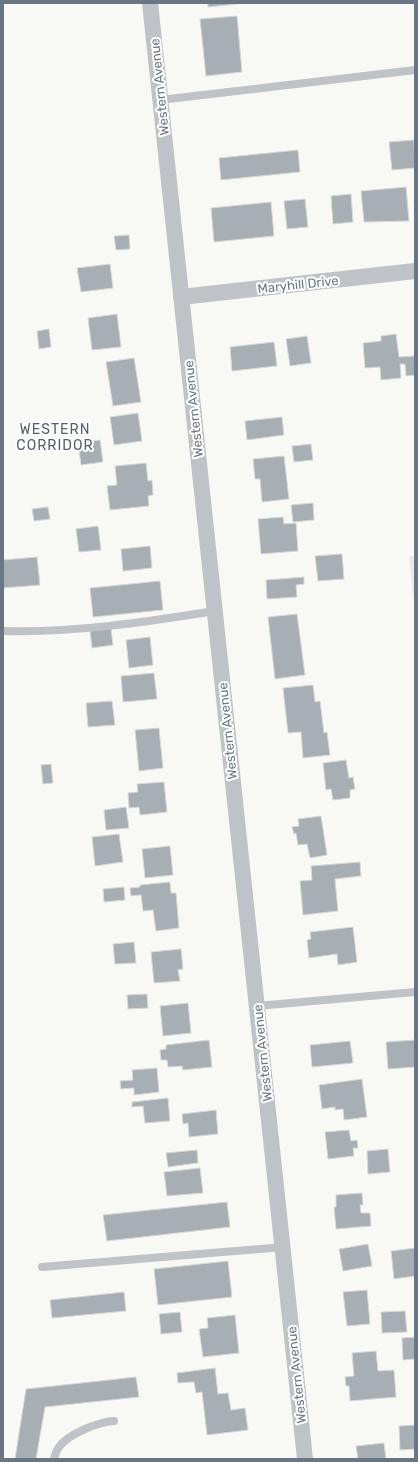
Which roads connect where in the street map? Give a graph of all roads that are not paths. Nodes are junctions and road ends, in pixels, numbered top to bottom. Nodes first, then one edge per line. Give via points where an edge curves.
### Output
1 (150, 3) edge
2 (415, 70) edge
3 (160, 100) junction
4 (415, 271) edge
5 (181, 296) junction
6 (214, 611) junction
7 (3, 631) edge
8 (415, 992) edge
9 (257, 1006) junction
10 (282, 1246) junction
11 (42, 1267) dead end
12 (114, 1421) dead end
13 (54, 1459) edge
14 (305, 1459) edge

1 - 3 street, Western Avenue
2 - 3 lane
3 - 5 street, Western Avenue
4 - 5 street, Maryhill Drive
5 - 6 street, Western Avenue
6 - 7 lane via 159,620 46,632
6 - 9 street, Western Avenue
8 - 9 lane
9 - 10 street, Western Avenue
10 - 11 lane
10 - 14 street, Western Avenue
12 - 13 lane via 104,1421 78,1432 59,1447

